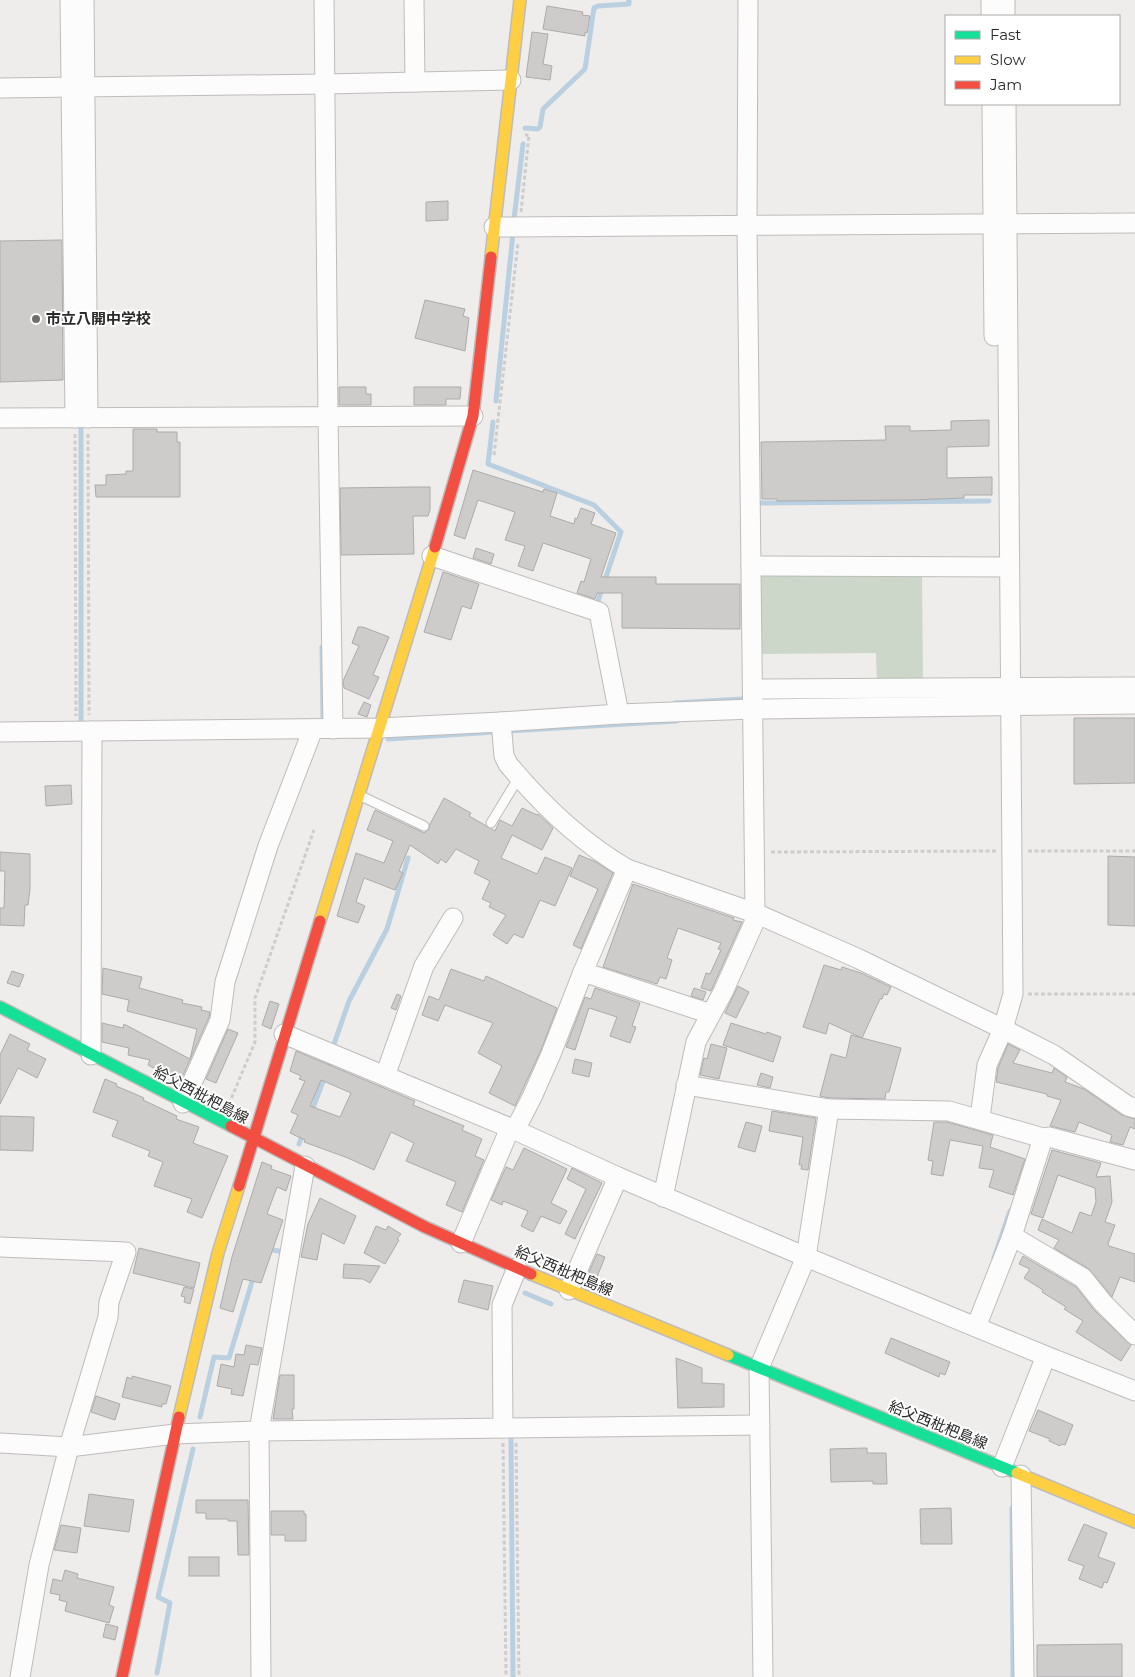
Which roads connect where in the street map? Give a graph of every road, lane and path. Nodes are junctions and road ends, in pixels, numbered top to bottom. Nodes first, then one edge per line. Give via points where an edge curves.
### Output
1 (70, 0) edge
2 (84, 0) edge
3 (324, 0) edge
4 (414, 0) edge
5 (520, 0) edge
6 (748, 0) edge
7 (991, 0) edge
8 (1005, 0) edge
9 (991, 15) edge
10 (1005, 15) edge
11 (511, 80) junction
12 (415, 82) junction
13 (326, 84) junction
14 (77, 86) junction
15 (0, 88) edge
16 (992, 105) edge
17 (1006, 105) edge
18 (505, 130) junction
19 (1135, 223) edge
20 (1000, 225) junction
21 (747, 226) junction
22 (494, 227) junction
23 (519, 227) junction
24 (473, 416) junction
25 (328, 417) junction
26 (0, 418) edge
27 (81, 418) junction
28 (494, 455) dead end
29 (432, 556) junction
30 (751, 566) junction
31 (1002, 566) junction
32 (1135, 687) edge
33 (753, 689) junction
34 (1006, 694) junction
35 (1135, 704) edge
36 (753, 708) junction
37 (619, 714) junction
38 (501, 722) junction
39 (379, 728) junction
40 (313, 729) junction
41 (333, 729) junction
42 (86, 731) junction
43 (0, 732) edge
44 (519, 777) junction
45 (358, 795) junction
46 (491, 823) dead end
47 (424, 826) dead end
48 (314, 830) dead end
49 (1012, 851) junction
50 (1135, 851) edge
51 (754, 852) junction
52 (627, 869) junction
53 (755, 913) junction
54 (453, 918) dead end
55 (582, 972) junction
56 (1013, 994) junction
57 (1135, 994) edge
58 (0, 1007) edge
59 (711, 1014) junction
60 (1003, 1029) junction
61 (284, 1034) junction
62 (90, 1055) junction
63 (386, 1076) junction
64 (686, 1085) junction
65 (183, 1103) junction
66 (829, 1108) junction
67 (1135, 1108) edge
68 (980, 1118) junction
69 (222, 1123) junction
70 (513, 1129) junction
71 (252, 1138) junction
72 (1043, 1138) junction
73 (1135, 1160) edge
74 (306, 1166) junction
75 (618, 1177) junction
76 (663, 1197) junction
77 (1012, 1236) junction
78 (461, 1244) junction
79 (0, 1247) edge
80 (806, 1256) junction
81 (517, 1268) junction
82 (569, 1290) junction
83 (976, 1327) junction
84 (1135, 1334) edge
85 (1046, 1356) junction
86 (759, 1368) junction
87 (1135, 1391) edge
88 (760, 1425) junction
89 (510, 1428) junction
90 (259, 1431) junction
91 (175, 1434) junction
92 (0, 1443) edge
93 (69, 1446) junction
94 (1002, 1467) junction
95 (1021, 1475) junction
96 (1135, 1522) edge
97 (20, 1677) edge
98 (122, 1677) edge
99 (261, 1677) edge
100 (506, 1677) edge
101 (519, 1677) edge
102 (763, 1677) edge
103 (1024, 1677) edge

1 - 14 street
2 - 14 street
3 - 13 street
4 - 12 street
5 - 11 street
6 - 21 street
7 - 9 street
8 - 10 street
11 - 12 street
11 - 18 street
12 - 13 street
13 - 14 street
13 - 25 street
14 - 15 street
14 - 27 street
16 - 20 street
17 - 20 street
18 - 22 street
18 - 23 path via 529,135
19 - 20 street
20 - 21 street
20 - 31 street
21 - 23 street
21 - 30 street
22 - 23 street
22 - 24 street
23 - 28 path
24 - 25 street
24 - 29 street
25 - 27 street
25 - 41 street
26 - 27 street
27 - 42 path
27 - 42 path
29 - 37 street via 599,612
29 - 39 street
30 - 31 street
30 - 33 street
31 - 34 street
32 - 34 street
33 - 34 street
33 - 36 street
34 - 35 street
34 - 36 street
34 - 49 street
36 - 37 street
36 - 51 street
37 - 38 street
38 - 39 street
38 - 44 street via 504,756
39 - 41 street
39 - 45 street
40 - 41 street
40 - 42 street
40 - 65 street via 268,846 225,982 220,1020
42 - 43 street
42 - 62 street
44 - 46 lane
44 - 52 street via 568,828
45 - 47 lane
45 - 61 street
48 - 69 path via 255,998 255,1042
49 - 50 path
49 - 51 path
49 - 56 street
51 - 53 street
52 - 53 street
52 - 55 street
53 - 59 street via 754,923
53 - 60 street via 860,959
54 - 63 street via 424,966
55 - 59 street
55 - 70 street via 551,1054
56 - 57 path
56 - 60 street
58 - 62 street, 給父西枇杷島線
59 - 64 street via 696,1042
60 - 67 street via 1054,1055
60 - 68 street via 987,1065
61 - 63 street
61 - 71 street
62 - 65 street, 給父西枇杷島線
63 - 70 street
64 - 66 street
64 - 76 street
65 - 69 street, 給父西枇杷島線
66 - 68 street via 949,1111
66 - 80 street
68 - 72 street
69 - 71 street, 給父西枇杷島線
70 - 75 street
70 - 78 street
71 - 74 street, 給父西枇杷島線
71 - 91 street via 218,1253
72 - 73 street
72 - 77 street
74 - 78 street, 給父西枇杷島線
74 - 90 street
75 - 76 street
75 - 82 street
76 - 80 street
77 - 83 street
77 - 84 street via 1083,1278
78 - 81 street, 給父西枇杷島線
79 - 93 street via 126,1252
80 - 83 street
80 - 86 street
81 - 82 street, 給父西枇杷島線
81 - 89 street via 502,1305
82 - 86 street, 給父西枇杷島線
83 - 85 street
85 - 87 street
85 - 94 street
86 - 88 street
86 - 94 street, 給父西枇杷島線
88 - 89 street
88 - 102 street
89 - 90 street
89 - 100 path
89 - 101 path
90 - 91 street
90 - 99 street
91 - 93 street
91 - 98 street
92 - 93 street
93 - 97 street via 39,1565
94 - 95 street, 給父西枇杷島線
95 - 96 street, 給父西枇杷島線
95 - 103 street

